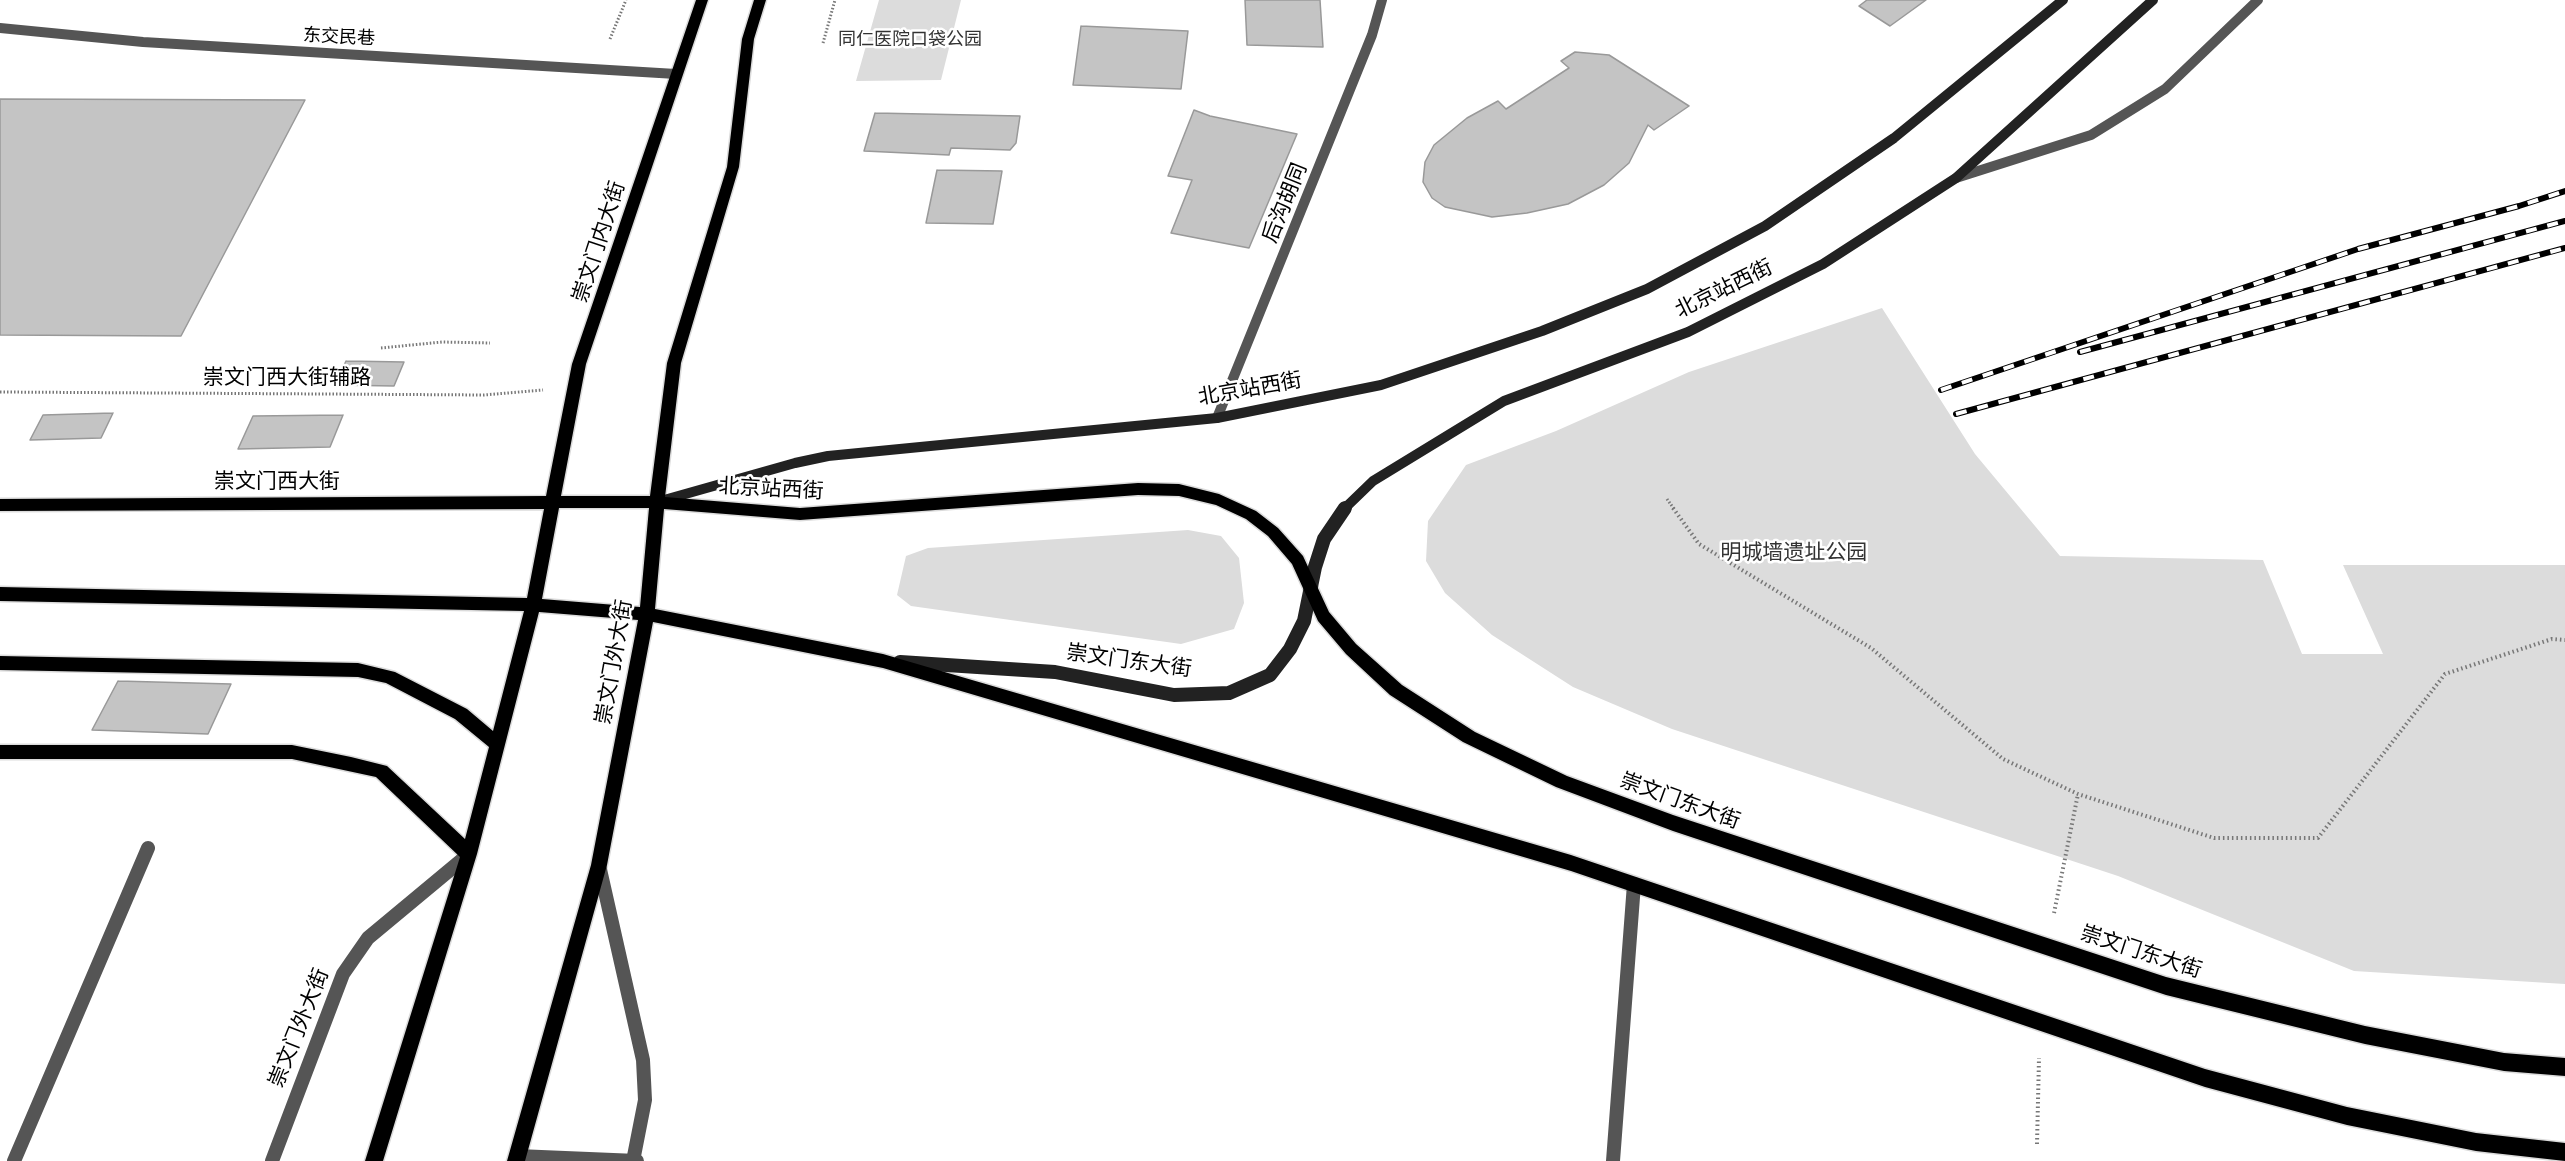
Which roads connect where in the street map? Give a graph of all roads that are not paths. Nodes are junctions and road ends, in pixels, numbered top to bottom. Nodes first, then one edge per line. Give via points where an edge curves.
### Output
1 (702, 0) edge
2 (760, 0) edge
3 (1382, 0) edge
4 (2063, 0) edge
5 (2153, 0) edge
6 (2258, 0) edge
7 (0, 28) edge
8 (676, 74) junction
9 (1956, 178) junction
10 (1218, 418) junction
11 (554, 501) junction
12 (657, 502) junction
13 (0, 505) edge
14 (1310, 591) junction
15 (0, 594) edge
16 (533, 605) junction
17 (647, 614) junction
18 (883, 661) junction
19 (0, 663) edge
20 (498, 744) junction
21 (0, 752) edge
22 (148, 848) dead end
23 (469, 854) junction
24 (599, 865) junction
25 (1634, 884) junction
26 (2565, 1067) edge
27 (2565, 1152) edge
28 (516, 1159) edge
29 (14, 1161) edge
30 (272, 1161) edge
31 (374, 1161) edge
32 (635, 1161) edge
33 (1612, 1161) edge

1 - 8 main road, 崇文门内大街
2 - 12 main road via 748,39 733,167 674,363
3 - 10 street, 后沟胡同 via 1372,35
4 - 10 main road, 北京站西街 via 1894,138 1766,225 1647,289 1542,331 1381,385
5 - 9 main road, 北京站西街
6 - 9 street via 2165,89 2091,135
7 - 8 street, 东交民巷 via 143,42
8 - 11 main road, 崇文门内大街 via 573,387
9 - 14 main road, 北京站西街 via 1823,264 1688,332 1504,401 1372,481 1343,510 1324,539
10 - 12 main road, 北京站西街 via 828,456
11 - 12 main road, 崇文门西大街
11 - 13 main road, 崇文门西大街
11 - 16 main road
12 - 14 main road, 北京站西街 via 800,514 1138,489 1179,490 1219,500 1251,515 1298,560
12 - 17 main road, 崇文门外大街
14 - 18 main road, 崇文门东大街 via 1304,621 1290,649 1270,675 1229,693 1174,695 1055,672
14 - 26 main road, 崇文门东大街 via 1323,616 1351,649 1396,690 1469,737 1562,782 1684,827 2166,986 2365,1035 2504,1062
15 - 16 main road
16 - 17 main road, 崇文门东大街
16 - 20 main road
17 - 18 main road, 崇文门东大街
17 - 24 main road, 崇文门外大街
18 - 25 main road, 崇文门东大街
19 - 20 main road via 358,670 389,677 461,714
20 - 23 main road
21 - 23 main road via 292,752 351,764 381,771
22 - 29 street
23 - 30 street, 崇文门外大街 via 368,938 343,974
23 - 31 main road
24 - 28 main road, 崇文门外大街
24 - 32 street, 崇文门外大街 via 644,1060 645,1100
25 - 27 main road, 崇文门东大街 via 2205,1078 2347,1116 2476,1142
25 - 33 street
28 - 32 street

